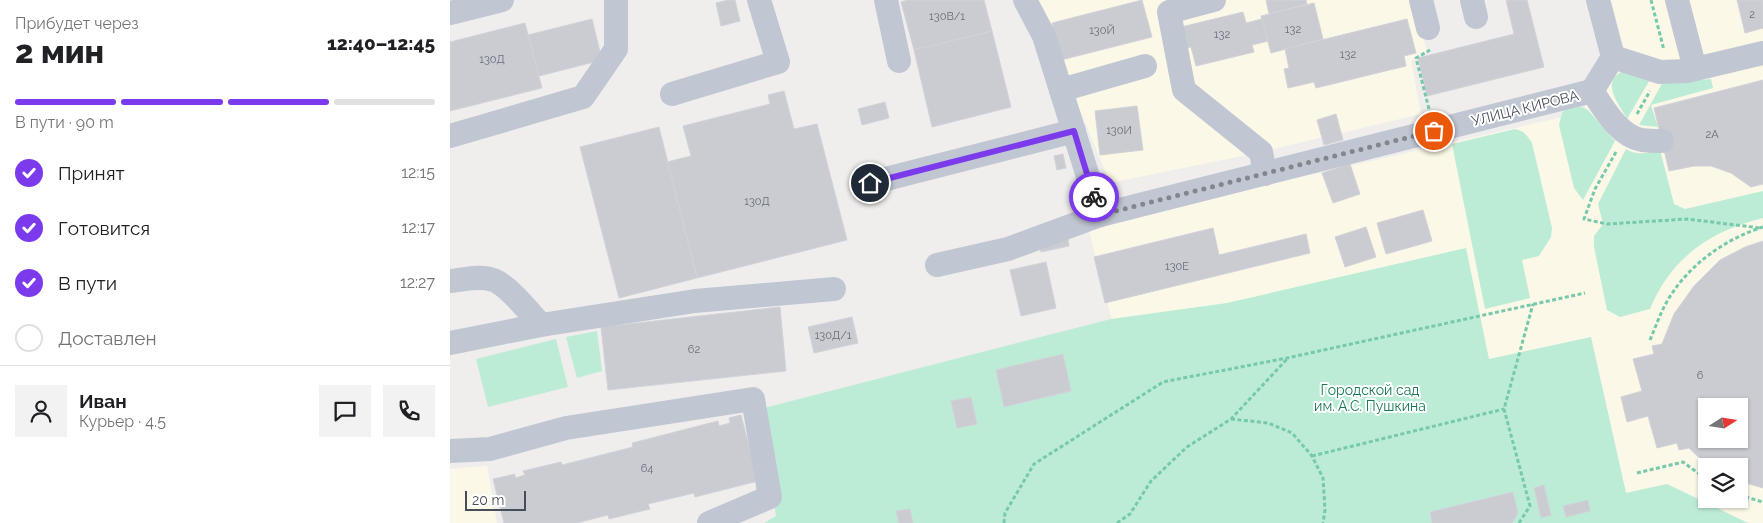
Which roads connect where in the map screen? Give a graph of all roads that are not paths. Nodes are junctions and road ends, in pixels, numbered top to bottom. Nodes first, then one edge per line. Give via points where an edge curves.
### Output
1 (502, 0) edge
2 (616, 0) edge
3 (759, 0) edge
4 (886, 0) edge
5 (1025, 0) edge
6 (1214, 0) edge
7 (1421, 0) edge
8 (1598, 0) edge
9 (1677, 0) edge
10 (450, 13) edge
11 (1428, 28) road end
12 (1763, 53) edge
13 (1613, 57) junction
14 (899, 61) dead end
15 (1145, 66) dead end
16 (1695, 69) junction
17 (1061, 90) junction
18 (1592, 91) junction
19 (672, 94) dead end
20 (1074, 131) junction
21 (450, 136) edge
22 (1662, 141) dead end
23 (1265, 174) junction
24 (870, 183) dead end
25 (1100, 215) junction
26 (937, 265) dead end
27 (450, 281) edge
28 (834, 289) dead end
29 (541, 325) junction
30 (450, 344) edge
31 (450, 451) edge
32 (709, 523) edge

1 - 10 street
2 - 21 street via 616,49 583,97
3 - 19 street via 778,62
4 - 14 street
5 - 17 street via 1044,36
6 - 23 street via 1169,12 1184,90 1261,152
7 - 11 street
8 - 13 street
9 - 16 street
12 - 16 street
13 - 16 street via 1660,72
13 - 18 street, УЛИЦА КИРОВА
15 - 17 street
17 - 20 street
18 - 22 street via 1626,134 1642,140
18 - 23 street, УЛИЦА КИРОВА
20 - 24 street
20 - 25 street
23 - 25 street, УЛИЦА КИРОВА
25 - 26 street, УЛИЦА КИРОВА via 1008,249
27 - 29 street via 492,279 503,285
28 - 29 street via 695,301
29 - 30 street
31 - 32 street via 490,449 566,428 753,399 770,497

